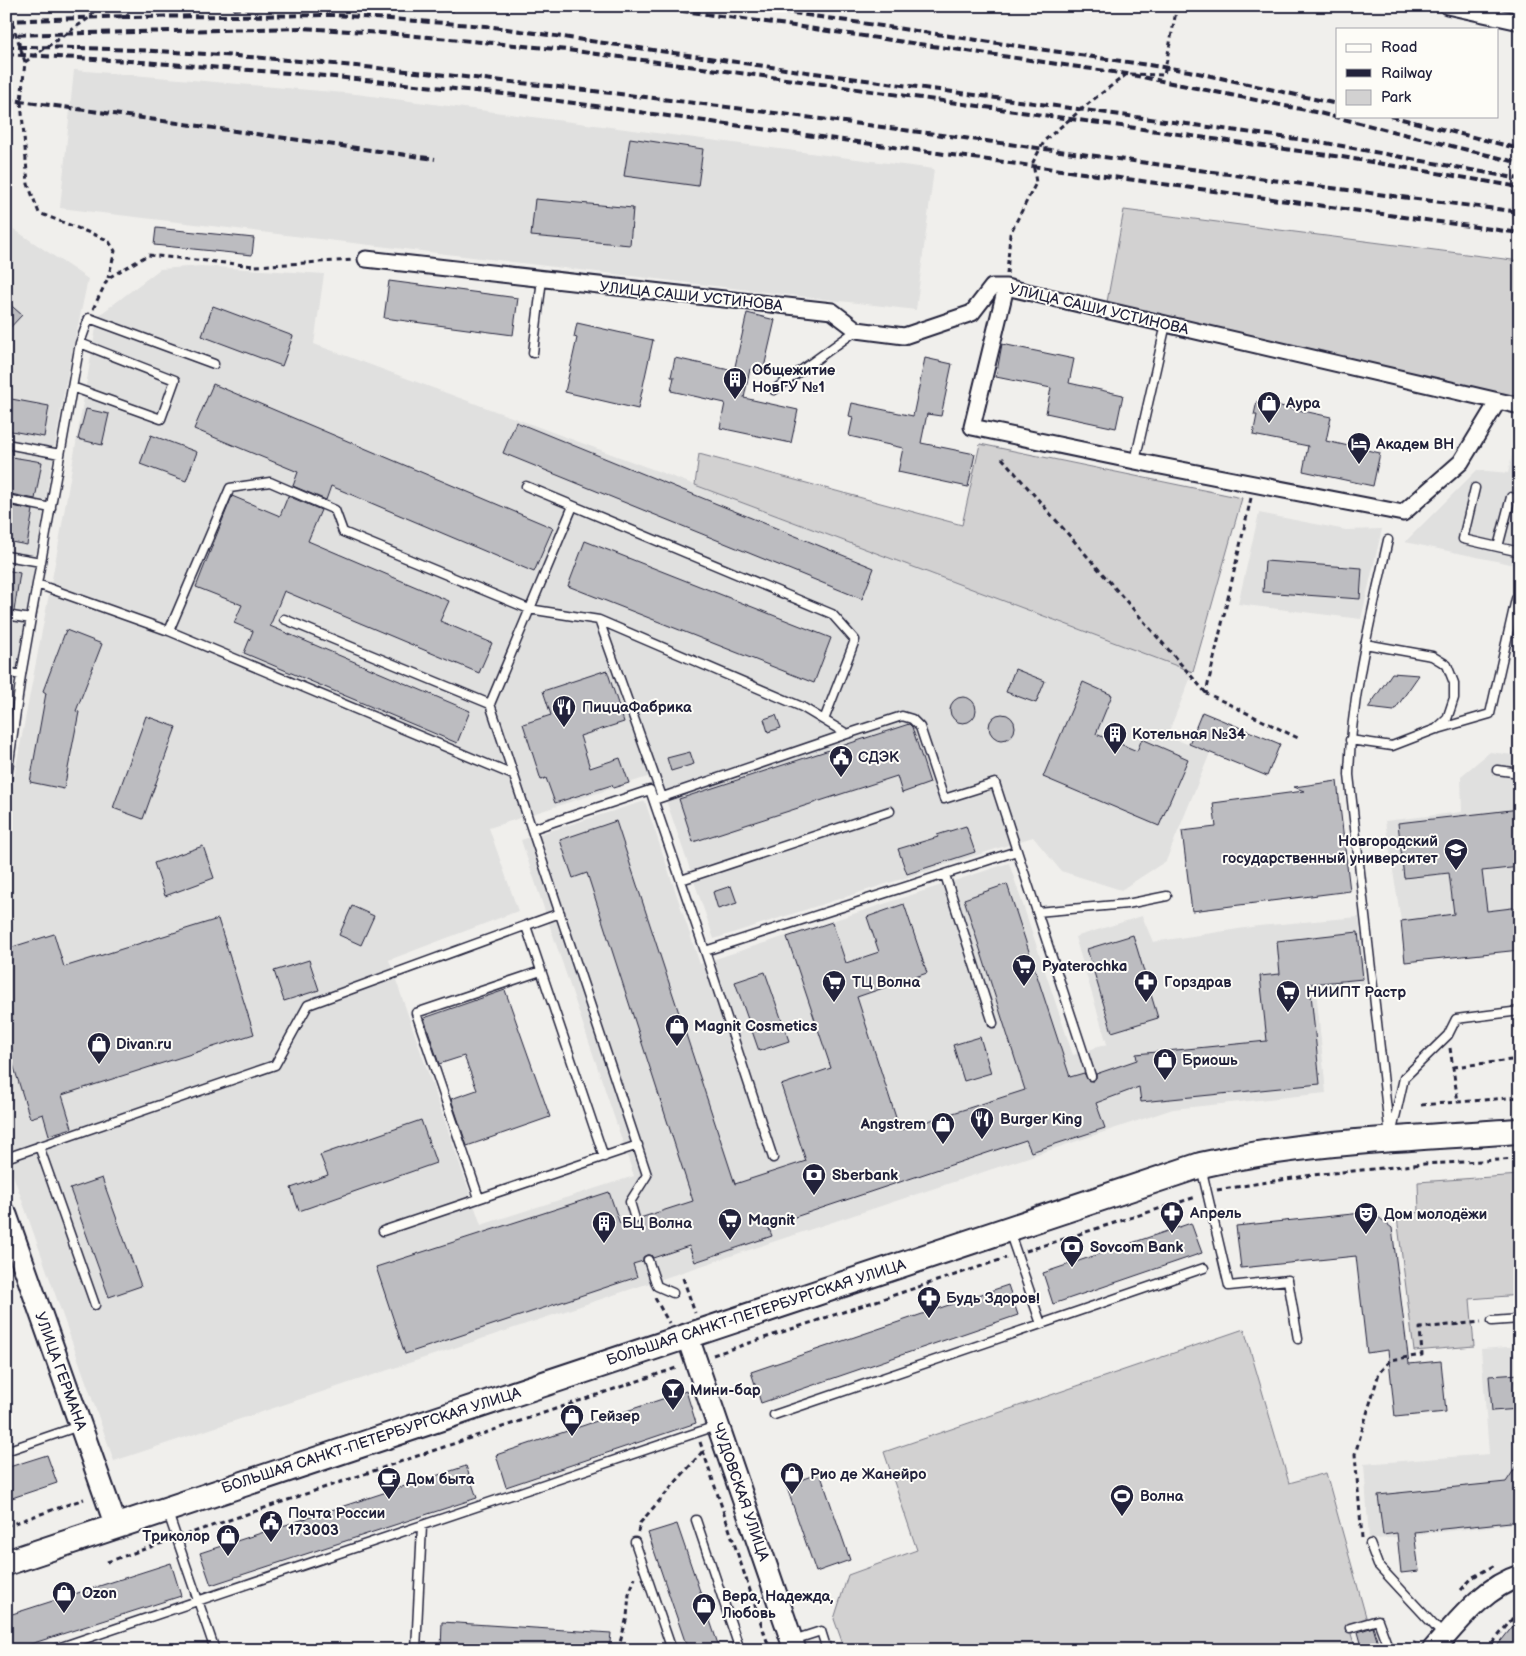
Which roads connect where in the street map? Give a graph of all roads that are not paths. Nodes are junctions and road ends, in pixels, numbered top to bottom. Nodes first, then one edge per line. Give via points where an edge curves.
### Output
1 (1447, 6) edge
2 (1520, 22) edge
3 (366, 259) road end
4 (542, 279) junction
5 (1006, 287) junction
6 (1166, 324) junction
7 (857, 330) junction
8 (80, 343) junction
9 (533, 353) dead end
10 (214, 364) dead end
11 (72, 387) junction
12 (774, 390) dead end
13 (1498, 401) junction
14 (1520, 406) edge
15 (6, 444) edge
16 (60, 454) junction
17 (1135, 461) junction
18 (526, 486) dead end
19 (1475, 488) dead end
20 (1511, 497) dead end
21 (6, 500) edge
22 (572, 506) junction
23 (51, 508) junction
24 (1388, 540) dead end
25 (1498, 547) junction
26 (1520, 552) edge
27 (6, 556) edge
28 (41, 562) junction
29 (37, 584) junction
30 (1516, 599) dead end
31 (529, 609) junction
32 (6, 615) edge
33 (31, 619) junction
34 (284, 619) dead end
35 (599, 620) junction
36 (169, 630) junction
37 (1365, 644) junction
38 (6, 672) edge
39 (21, 675) junction
40 (490, 704) junction
41 (824, 720) junction
42 (1436, 729) junction
43 (848, 734) junction
44 (1350, 740) junction
45 (1497, 770) dead end
46 (1520, 772) edge
47 (513, 775) junction
48 (6, 784) edge
49 (658, 799) junction
50 (890, 811) dead end
51 (532, 829) junction
52 (1017, 851) junction
53 (945, 874) junction
54 (681, 880) junction
55 (1167, 896) dead end
56 (1037, 912) junction
57 (560, 913) junction
58 (526, 926) junction
59 (705, 951) junction
60 (541, 971) junction
61 (1520, 1011) edge
62 (993, 1023) dead end
63 (1091, 1076) dead end
64 (1520, 1131) edge
65 (1390, 1139) junction
66 (638, 1145) junction
67 (39, 1146) junction
68 (604, 1156) junction
69 (6, 1158) edge
70 (773, 1158) dead end
71 (1201, 1165) junction
72 (479, 1198) junction
73 (6, 1215) edge
74 (635, 1219) dead end
75 (1009, 1229) junction
76 (383, 1231) dead end
77 (648, 1260) dead end
78 (1204, 1268) dead end
79 (673, 1293) dead end
80 (95, 1305) dead end
81 (1520, 1319) edge
82 (1492, 1321) road end
83 (1041, 1324) junction
84 (687, 1335) junction
85 (1298, 1339) dead end
86 (774, 1415) dead end
87 (718, 1425) junction
88 (81, 1426) junction
89 (6, 1451) edge
90 (166, 1509) junction
91 (696, 1520) dead end
92 (116, 1526) junction
93 (422, 1526) junction
94 (635, 1542) road end
95 (1370, 1544) road end
96 (6, 1563) edge
97 (1520, 1576) edge
98 (199, 1601) junction
99 (1350, 1628) dead end
100 (1439, 1643) edge
101 (793, 1645) edge
102 (52, 1650) edge
103 (215, 1650) edge
104 (416, 1650) edge
105 (672, 1650) edge
106 (740, 1650) edge
107 (827, 1650) edge
108 (1389, 1650) edge

1 - 2 street
3 - 4 street, УЛИЦА САШИ УСТИНОВА
4 - 7 street, УЛИЦА САШИ УСТИНОВА via 832,311
4 - 9 lane
5 - 6 street, УЛИЦА САШИ УСТИНОВА
5 - 7 street, УЛИЦА САШИ УСТИНОВА via 992,287 972,314 904,336
5 - 17 street via 972,427
6 - 13 street, УЛИЦА САШИ УСТИНОВА
6 - 17 lane
7 - 12 lane
8 - 10 lane via 89,318
8 - 11 lane
8 - 11 lane via 175,380 161,419
11 - 16 lane
13 - 14 street, УЛИЦА САШИ УСТИНОВА
13 - 17 street via 1461,462 1403,513
15 - 16 lane
16 - 23 lane
18 - 22 lane
19 - 25 lane via 1463,539
20 - 25 lane
21 - 23 lane
22 - 31 lane
22 - 41 lane via 832,614 855,640
23 - 28 lane
24 - 37 lane
25 - 26 lane
27 - 28 lane
28 - 29 lane
29 - 33 lane
29 - 36 lane
30 - 42 lane via 1490,714
31 - 35 lane
31 - 36 lane via 343,532 335,510 270,482 230,488
31 - 40 lane
32 - 33 lane
33 - 39 lane
34 - 40 lane
35 - 41 lane via 802,707
35 - 49 lane
36 - 47 lane
37 - 42 lane via 1432,656 1447,665 1454,683 1454,698 1447,719
37 - 44 lane
38 - 39 lane
39 - 48 lane
40 - 47 lane
41 - 43 lane
42 - 44 lane via 1392,746
43 - 49 lane
43 - 52 lane via 902,716 912,719 920,727 944,799 995,783
44 - 65 lane via 1350,785
45 - 46 lane
47 - 51 lane
49 - 51 lane via 650,790
49 - 54 lane
50 - 54 lane
51 - 57 lane
52 - 53 lane
52 - 56 lane
53 - 59 lane
53 - 62 lane
54 - 59 lane
55 - 56 lane via 1127,904
56 - 63 lane
57 - 58 lane
57 - 66 lane
58 - 60 lane
58 - 67 lane via 308,1005 275,1064
59 - 70 lane
60 - 68 lane
60 - 72 lane via 416,1012
61 - 65 lane via 1456,1019 1448,1035 1404,1078
64 - 65 main road, БОЛЬШАЯ САНКТ-ПЕТЕРБУРГСКАЯ УЛИЦА
65 - 71 main road, БОЛЬШАЯ САНКТ-ПЕТЕРБУРГСКАЯ УЛИЦА via 1300,1148
66 - 68 lane
66 - 74 lane via 647,1175 630,1202
67 - 69 lane
67 - 80 lane
68 - 72 lane
71 - 75 main road, БОЛЬШАЯ САНКТ-ПЕТЕРБУРГСКАЯ УЛИЦА
71 - 85 lane via 1229,1286 1288,1280
72 - 76 lane
73 - 88 main road, УЛИЦА ГЕРМАНА
75 - 83 lane
75 - 84 main road, БОЛЬШАЯ САНКТ-ПЕТЕРБУРГСКАЯ УЛИЦА
77 - 79 lane via 657,1286
78 - 83 lane
81 - 82 lane
83 - 86 lane
84 - 87 main road, ЧУДОВСКАЯ УЛИЦА
84 - 90 main road, БОЛЬШАЯ САНКТ-ПЕТЕРБУРГСКАЯ УЛИЦА
87 - 93 lane
87 - 101 main road, ЧУДОВСКАЯ УЛИЦА
88 - 89 lane
88 - 92 main road, УЛИЦА ГЕРМАНА
90 - 92 main road, БОЛЬШАЯ САНКТ-ПЕТЕРБУРГСКАЯ УЛИЦА
90 - 98 lane
91 - 106 lane
92 - 96 main road, БОЛЬШАЯ САНКТ-ПЕТЕРБУРГСКАЯ УЛИЦА
93 - 98 lane
93 - 104 lane
94 - 105 lane
95 - 100 lane via 1378,1566
97 - 100 main road via 1492,1590
98 - 102 lane
98 - 103 lane
99 - 108 lane via 1378,1620
101 - 107 lane via 820,1631

